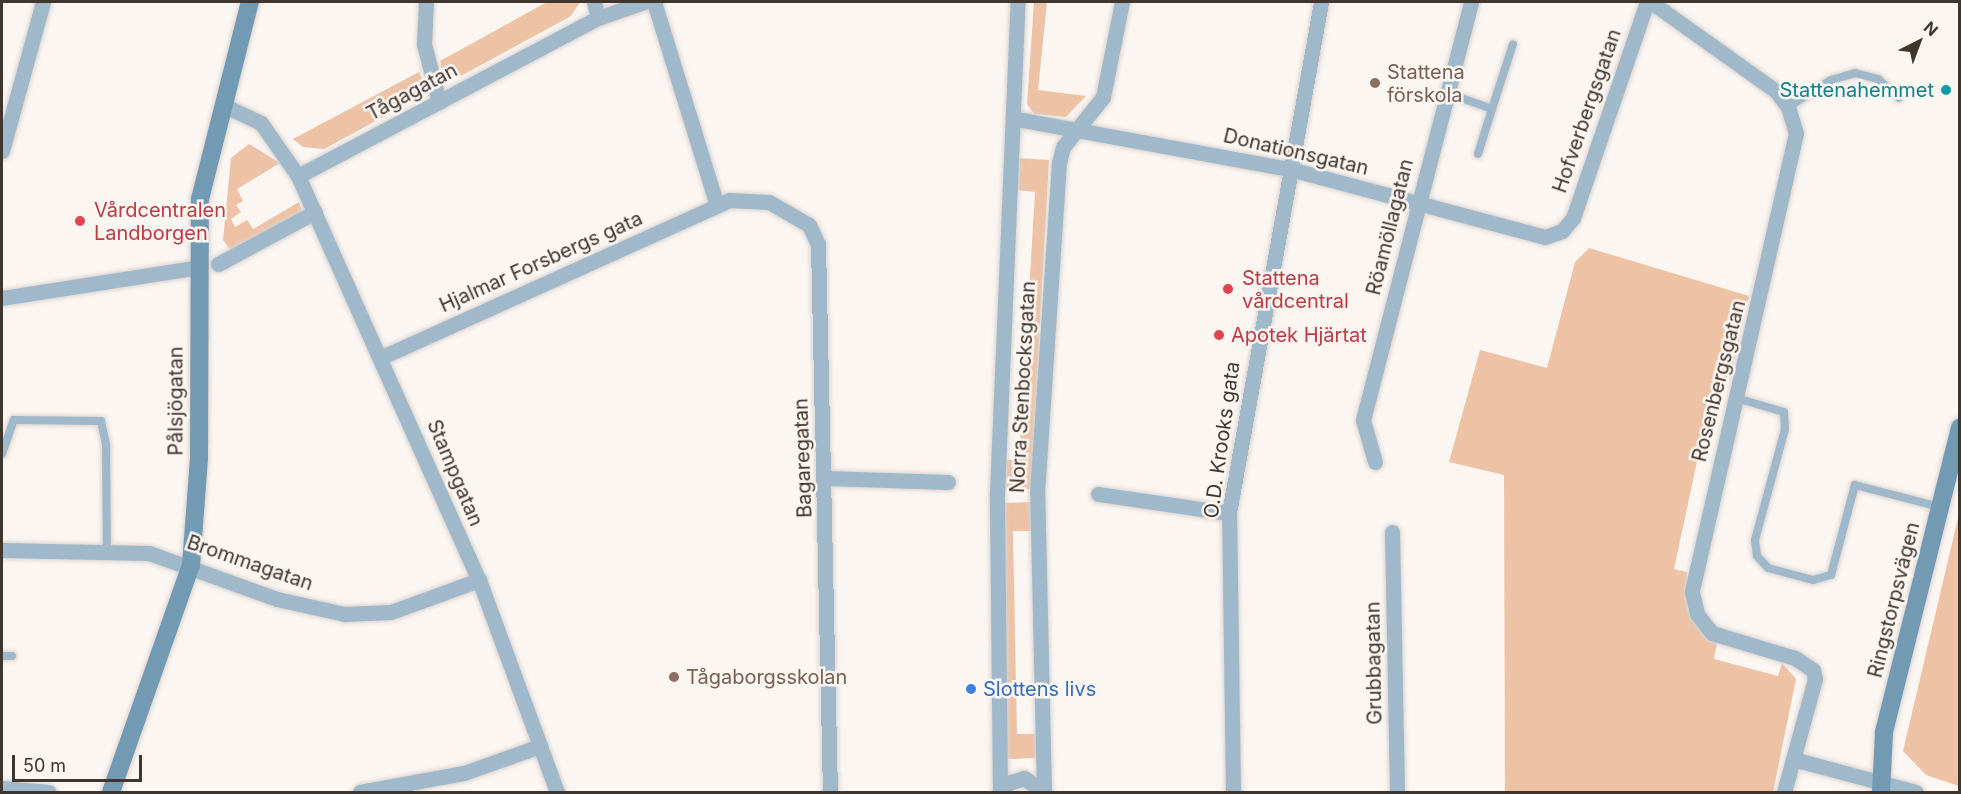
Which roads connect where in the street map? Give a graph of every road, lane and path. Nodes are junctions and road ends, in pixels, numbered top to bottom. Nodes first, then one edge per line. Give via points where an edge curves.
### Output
1 (43, 2) edge
2 (250, 2) edge
3 (426, 2) edge
4 (594, 2) edge
5 (644, 2) edge
6 (654, 2) edge
7 (1018, 2) edge
8 (1122, 2) edge
9 (1321, 2) edge
10 (1471, 2) edge
11 (1649, 2) edge
12 (598, 18) junction
13 (1513, 44) dead end
14 (1446, 93) junction
15 (1899, 98) dead end
16 (439, 102) junction
17 (222, 105) junction
18 (1788, 106) junction
19 (1492, 109) junction
20 (1017, 119) junction
21 (1079, 130) junction
22 (2, 151) edge
23 (1478, 154) dead end
24 (1290, 169) junction
25 (298, 176) junction
26 (1419, 202) junction
27 (717, 205) junction
28 (315, 212) junction
29 (1562, 231) joint
30 (209, 265) junction
31 (2, 298) edge
32 (382, 357) junction
33 (1736, 398) junction
34 (1959, 427) edge
35 (2, 454) edge
36 (1375, 462) dead end
37 (826, 478) junction
38 (948, 482) dead end
39 (1098, 494) dead end
40 (1940, 507) junction
41 (1229, 513) junction
42 (1392, 532) dead end
43 (2, 550) edge
44 (106, 552) junction
45 (191, 565) junction
46 (479, 580) junction
47 (2, 656) edge
48 (12, 656) dead end
49 (540, 746) junction
50 (1793, 759) junction
51 (2, 788) edge
52 (1880, 790) edge
53 (49, 792) edge
54 (111, 792) edge
55 (360, 792) edge
56 (557, 792) edge
57 (830, 792) edge
58 (1000, 792) edge
59 (1044, 792) edge
60 (1233, 792) edge
61 (1397, 792) edge
62 (1784, 792) edge
63 (1916, 792) edge

1 - 22 street
2 - 17 street, Pålsjögatan
3 - 16 street via 424,44
4 - 12 street
5 - 12 street, Tågagatan
6 - 27 street
7 - 20 street, Norra Stenbocksgatan
8 - 21 street, Norra Stenbocksgatan via 1108,86
9 - 24 street, O.D. Krooks gata
10 - 14 street, Röamöllagatan
11 - 18 street via 1745,65
11 - 29 street, Hofverbergsgatan via 1573,218
12 - 16 street, Tågagatan
13 - 19 lane
14 - 19 lane
14 - 26 street, Röamöllagatan
15 - 18 lane via 1878,80 1855,73 1831,80
16 - 25 street, Tågagatan
17 - 25 street via 261,123
17 - 30 street, Pålsjögatan via 200,199
18 - 33 street, Rosenbergsgatan via 1796,133 1793,163
19 - 23 lane
20 - 21 street, Donationsgatan
20 - 58 street, Norra Stenbocksgatan via 997,493
21 - 24 street, Donationsgatan
21 - 59 street, Norra Stenbocksgatan via 1059,163 1037,493
24 - 26 street, Donationsgatan
24 - 41 street, O.D. Krooks gata
25 - 28 street, Stampgatan
26 - 29 street, Donationsgatan via 1545,237
26 - 36 street, Röamöllagatan via 1363,420
27 - 32 street, Hjalmar Forsbergs gata
27 - 37 street, Bagaregatan via 742,197 769,202 799,216 815,234
28 - 30 street
28 - 32 street, Stampgatan
30 - 31 street
30 - 45 street, Pålsjögatan
32 - 46 street, Stampgatan
33 - 40 lane via 1784,412 1785,429 1755,540 1757,556 1768,568 1813,580 1830,575 1855,485
33 - 50 street, Rosenbergsgatan via 1693,579 1693,605 1701,621 1718,636 1795,658 1813,670 1815,679
34 - 40 street, Ringstorpsvägen
35 - 44 lane via 14,420 101,422 106,445
37 - 38 street
37 - 57 street, Bagaregatan
39 - 41 street
40 - 52 street, Ringstorpsvägen via 1884,732
41 - 60 street, O.D. Krooks gata
42 - 61 street, Grubbagatan
43 - 44 street, Brommagatan
44 - 45 street, Brommagatan via 148,553
45 - 46 street, Brommagatan via 277,598 344,614 391,612
45 - 54 street, Pålsjögatan
46 - 49 street, Stampgatan
47 - 48 lane
49 - 55 street via 465,773
49 - 56 street, Stampgatan
50 - 52 street
50 - 62 street, Rosenbergsgatan
51 - 53 street
52 - 63 street
58 - 59 street, Norra Stenbocksgatan via 1020,778 1032,780

